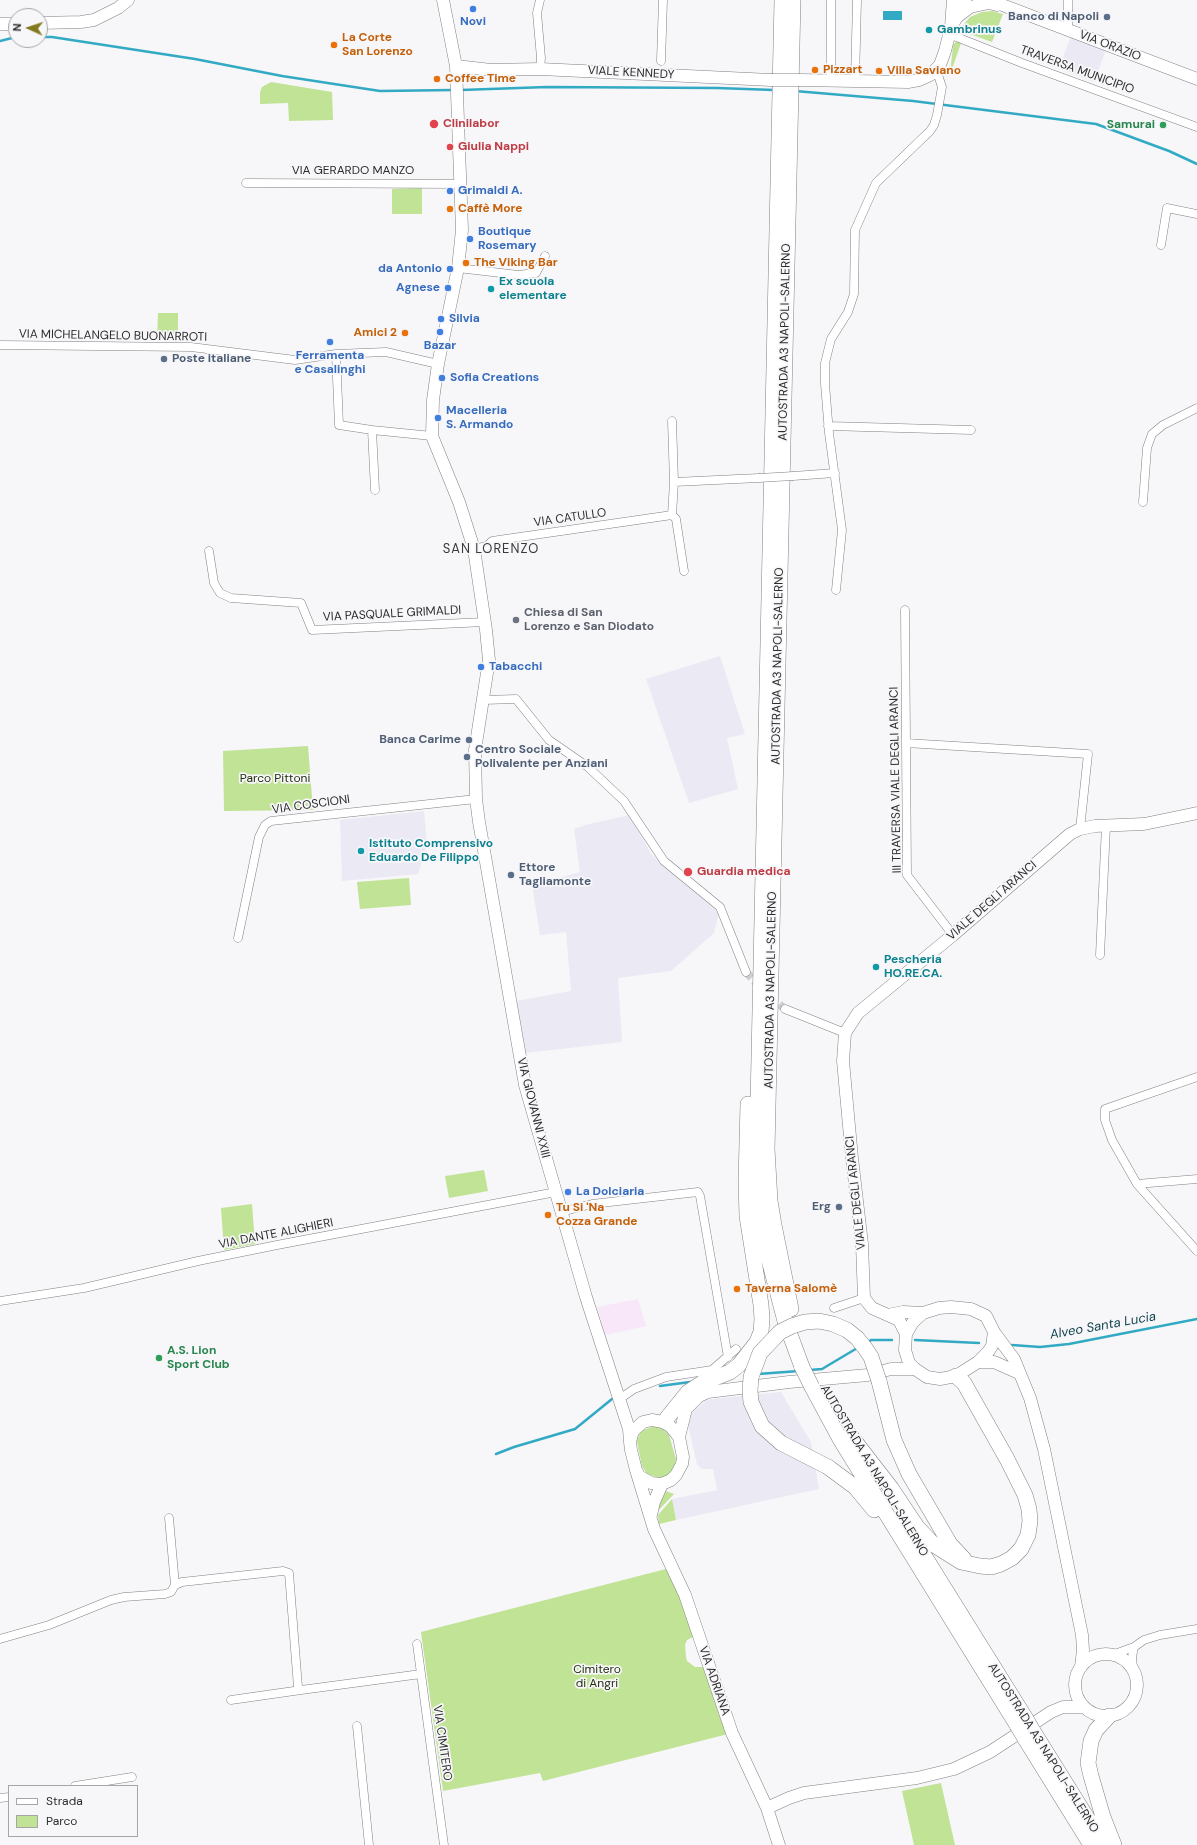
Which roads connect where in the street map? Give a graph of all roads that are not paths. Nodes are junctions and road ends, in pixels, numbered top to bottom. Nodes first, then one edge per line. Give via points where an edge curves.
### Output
1 (128, 0) edge
2 (540, 0) edge
3 (663, 0) edge
4 (782, 0) edge
5 (793, 0) edge
6 (831, 0) edge
7 (857, 0) edge
8 (1068, 0) edge
9 (443, 2) edge
10 (995, 2) edge
11 (962, 4) edge
12 (48, 23) edge
13 (950, 30) junction
14 (1068, 30) junction
15 (661, 61) dead end
16 (540, 69) junction
17 (936, 69) junction
18 (1197, 79) edge
19 (456, 81) junction
20 (831, 81) junction
21 (855, 81) junction
22 (1197, 127) edge
23 (246, 183) dead end
24 (460, 184) junction
25 (1197, 214) edge
26 (1161, 245) dead end
27 (545, 256) dead end
28 (458, 268) junction
29 (0, 345) edge
30 (336, 354) junction
31 (438, 364) junction
32 (1197, 408) edge
33 (672, 421) dead end
34 (828, 426) junction
35 (372, 430) junction
36 (971, 430) dead end
37 (432, 436) junction
38 (835, 473) junction
39 (674, 482) junction
40 (375, 490) dead end
41 (1143, 502) dead end
42 (672, 515) junction
43 (474, 549) junction
44 (209, 551) dead end
45 (684, 572) dead end
46 (836, 590) dead end
47 (905, 610) dead end
48 (485, 622) junction
49 (483, 700) junction
50 (906, 743) junction
51 (476, 799) junction
52 (1197, 813) edge
53 (1106, 826) junction
54 (1080, 829) junction
55 (952, 935) junction
56 (238, 938) dead end
57 (1100, 955) dead end
58 (760, 963) junction
59 (746, 972) tunnel mouth
60 (785, 1009) tunnel mouth
61 (845, 1033) junction
62 (1197, 1076) edge
63 (1197, 1179) edge
64 (1137, 1184) junction
65 (556, 1192) junction
66 (561, 1212) junction
67 (1197, 1251) edge
68 (864, 1298) junction
69 (0, 1301) edge
70 (834, 1308) dead end
71 (923, 1313) junction
72 (888, 1314) junction
73 (994, 1332) junction
74 (906, 1334) junction
75 (736, 1348) dead end
76 (905, 1350) junction
77 (728, 1357) junction
78 (978, 1362) junction
79 (808, 1366) junction
80 (915, 1369) junction
81 (891, 1370) junction
82 (1019, 1373) junction
83 (956, 1376) junction
84 (817, 1387) junction
85 (621, 1405) junction
86 (686, 1409) junction
87 (657, 1420) junction
88 (850, 1435) junction
89 (679, 1437) junction
90 (630, 1442) junction
91 (636, 1470) junction
92 (662, 1484) junction
93 (650, 1517) junction
94 (169, 1518) dead end
95 (973, 1565) junction
96 (176, 1585) junction
97 (943, 1605) junction
98 (1197, 1629) edge
99 (1082, 1635) junction
100 (0, 1638) edge
101 (417, 1644) dead end
102 (1134, 1647) junction
103 (1109, 1654) junction
104 (1081, 1667) junction
105 (1132, 1669) junction
106 (421, 1674) junction
107 (301, 1690) junction
108 (1075, 1690) junction
109 (232, 1700) dead end
110 (1063, 1707) junction
111 (1084, 1707) junction
112 (1109, 1716) junction
113 (357, 1726) dead end
114 (1025, 1728) junction
115 (132, 1777) dead end
116 (81, 1785) edge
117 (767, 1808) junction
118 (369, 1845) edge
119 (444, 1845) edge
120 (779, 1845) edge
121 (1091, 1845) edge
122 (1104, 1845) edge
123 (1114, 1845) edge

1 - 12 street via 94,20
2 - 16 street via 537,13
3 - 15 street
4 - 58 highway, AUTOSTRADA A3 NAPOLI-SALERNO
5 - 79 highway, AUTOSTRADA A3 NAPOLI-SALERNO via 768,1149 770,1201 778,1250
6 - 20 street
7 - 21 street
8 - 14 street
9 - 19 street
10 - 11 street
10 - 14 street, VIA ORAZIO
11 - 13 street
13 - 17 street via 940,65
13 - 22 street, TRAVERSA MUNICIPIO via 1022,63
14 - 18 street, VIA ORAZIO
16 - 19 street, VIALE KENNEDY via 491,70
16 - 20 street, VIALE KENNEDY, bridge
17 - 21 street via 930,75 908,82
17 - 34 street via 941,89 934,125 876,183 855,230 854,294 848,312 831,339 825,363
19 - 24 street
20 - 21 street
23 - 24 street, VIA GERARDO MANZO
24 - 28 street via 462,230
25 - 26 street via 1167,208
27 - 28 street via 536,274 518,275
28 - 31 street
29 - 30 street, VIA MICHELANGELO BUONARROTI via 192,347 295,360
30 - 31 street, VIA MICHELANGELO BUONARROTI via 386,352
30 - 35 street via 339,424
31 - 37 street
32 - 41 street via 1163,425 1152,434 1147,448
33 - 39 street
34 - 36 street
34 - 38 street
35 - 37 street
35 - 40 street
37 - 43 street, VIA GIOVANNI XXIII via 459,502
38 - 39 street, bridge
38 - 46 street via 842,530
39 - 42 street
42 - 43 street, VIA CATULLO via 492,541 487,546
42 - 45 street via 676,519
43 - 48 street, VIA GIOVANNI XXIII
44 - 48 street, VIA PASQUALE GRIMALDI via 214,583 220,593 231,598 301,603 312,630
47 - 50 street, III TRAVERSA VIALE DEGLI ARANCI
48 - 49 street, VIA GIOVANNI XXIII via 489,660
49 - 51 street, VIA GIOVANNI XXIII via 475,750
49 - 59 street via 516,699 549,740 588,768 624,801 664,861 720,907
50 - 54 street via 1088,754
50 - 55 street, III TRAVERSA VIALE DEGLI ARANCI via 907,875
51 - 56 street, VIA COSCIONI via 271,821 265,825 259,837
51 - 65 street, VIA GIOVANNI XXIII via 525,1085
52 - 53 street, VIALE DEGLI ARANCI via 1144,824
53 - 54 street, VIALE DEGLI ARANCI
53 - 57 street
54 - 55 street, VIALE DEGLI ARANCI via 1070,834
55 - 61 street, VIALE DEGLI ARANCI via 858,1013
58 - 79 highway, AUTOSTRADA A3 NAPOLI-SALERNO via 757,1149 759,1201 772,1277 785,1321
58 - 87 highway via 746,1126 746,1182 747,1216 761,1305 761,1332 757,1342 739,1365 688,1392
60 - 61 street
61 - 68 street, VIALE DEGLI ARANCI via 843,1061 862,1244
62 - 64 street via 1105,1109 1107,1128
63 - 64 street
64 - 67 street
65 - 66 street, VIA GIOVANNI XXIII
65 - 69 street, VIA DANTE ALIGHIERI via 198,1261 84,1288
66 - 77 street via 592,1204 698,1192
66 - 85 street, VIA GIOVANNI XXIII
68 - 70 street
68 - 72 street via 872,1308
71 - 72 street
71 - 73 street via 939,1308 971,1309 986,1316
71 - 74 street via 913,1322
72 - 74 street via 899,1320
73 - 78 street via 992,1346
73 - 82 street via 1014,1359
74 - 76 street
75 - 77 street
76 - 80 street via 909,1363
76 - 81 street
77 - 85 street via 712,1370 666,1377 634,1389
78 - 82 street via 994,1362
78 - 83 street
79 - 84 highway, AUTOSTRADA A3 NAPOLI-SALERNO
80 - 81 street
80 - 83 street via 933,1378
81 - 86 street via 868,1375 719,1389 699,1396
82 - 99 street via 1030,1398 1044,1449
83 - 95 highway via 964,1383 1007,1459 1030,1509 1028,1535 1017,1553 1001,1564 991,1567
84 - 88 highway, AUTOSTRADA A3 NAPOLI-SALERNO
84 - 97 highway, AUTOSTRADA A3 NAPOLI-SALERNO via 840,1439
85 - 87 street via 639,1419
85 - 90 street, VIA GIOVANNI XXIII via 629,1429
86 - 87 street
86 - 89 street
87 - 89 street via 670,1426
87 - 90 street via 638,1425
88 - 95 highway via 926,1537 946,1554
88 - 114 highway, AUTOSTRADA A3 NAPOLI-SALERNO
89 - 92 street via 683,1457 680,1471 671,1480
90 - 91 street
91 - 92 street via 646,1481
91 - 93 street, VIA ADRIANA
92 - 93 street
93 - 117 street, VIA ADRIANA via 685,1595 732,1733
94 - 96 street
95 - 97 highway, bridge via 964,1560 950,1544 909,1474 894,1440 880,1381 866,1348 847,1330 819,1321 806,1322 780,1332 760,1353 751,1377 751,1402 762,1426 781,1443 842,1476 865,1498 915,1575
96 - 100 street via 171,1592 165,1594 111,1600 49,1625
96 - 107 street via 182,1582 283,1571 289,1573 298,1687
97 - 114 highway, AUTOSTRADA A3 NAPOLI-SALERNO
98 - 102 street via 1160,1635 1144,1640
99 - 103 street via 1089,1644
99 - 104 street
101 - 106 street, VIA CIMITERO
102 - 103 street
102 - 105 street
103 - 104 street via 1088,1660
103 - 105 street via 1120,1658
104 - 108 street via 1075,1682
105 - 112 street via 1137,1686 1131,1703 1121,1712
106 - 107 street
106 - 119 street, VIA CIMITERO
107 - 109 street
108 - 110 street
108 - 111 street
110 - 111 street
110 - 117 street via 990,1752 954,1769 929,1776 804,1793
111 - 112 street via 1100,1716
112 - 123 highway via 1091,1740 1088,1763 1103,1817
113 - 118 street
114 - 121 highway, AUTOSTRADA A3 NAPOLI-SALERNO
114 - 122 highway, AUTOSTRADA A3 NAPOLI-SALERNO
115 - 116 street
117 - 120 street, VIA ADRIANA

